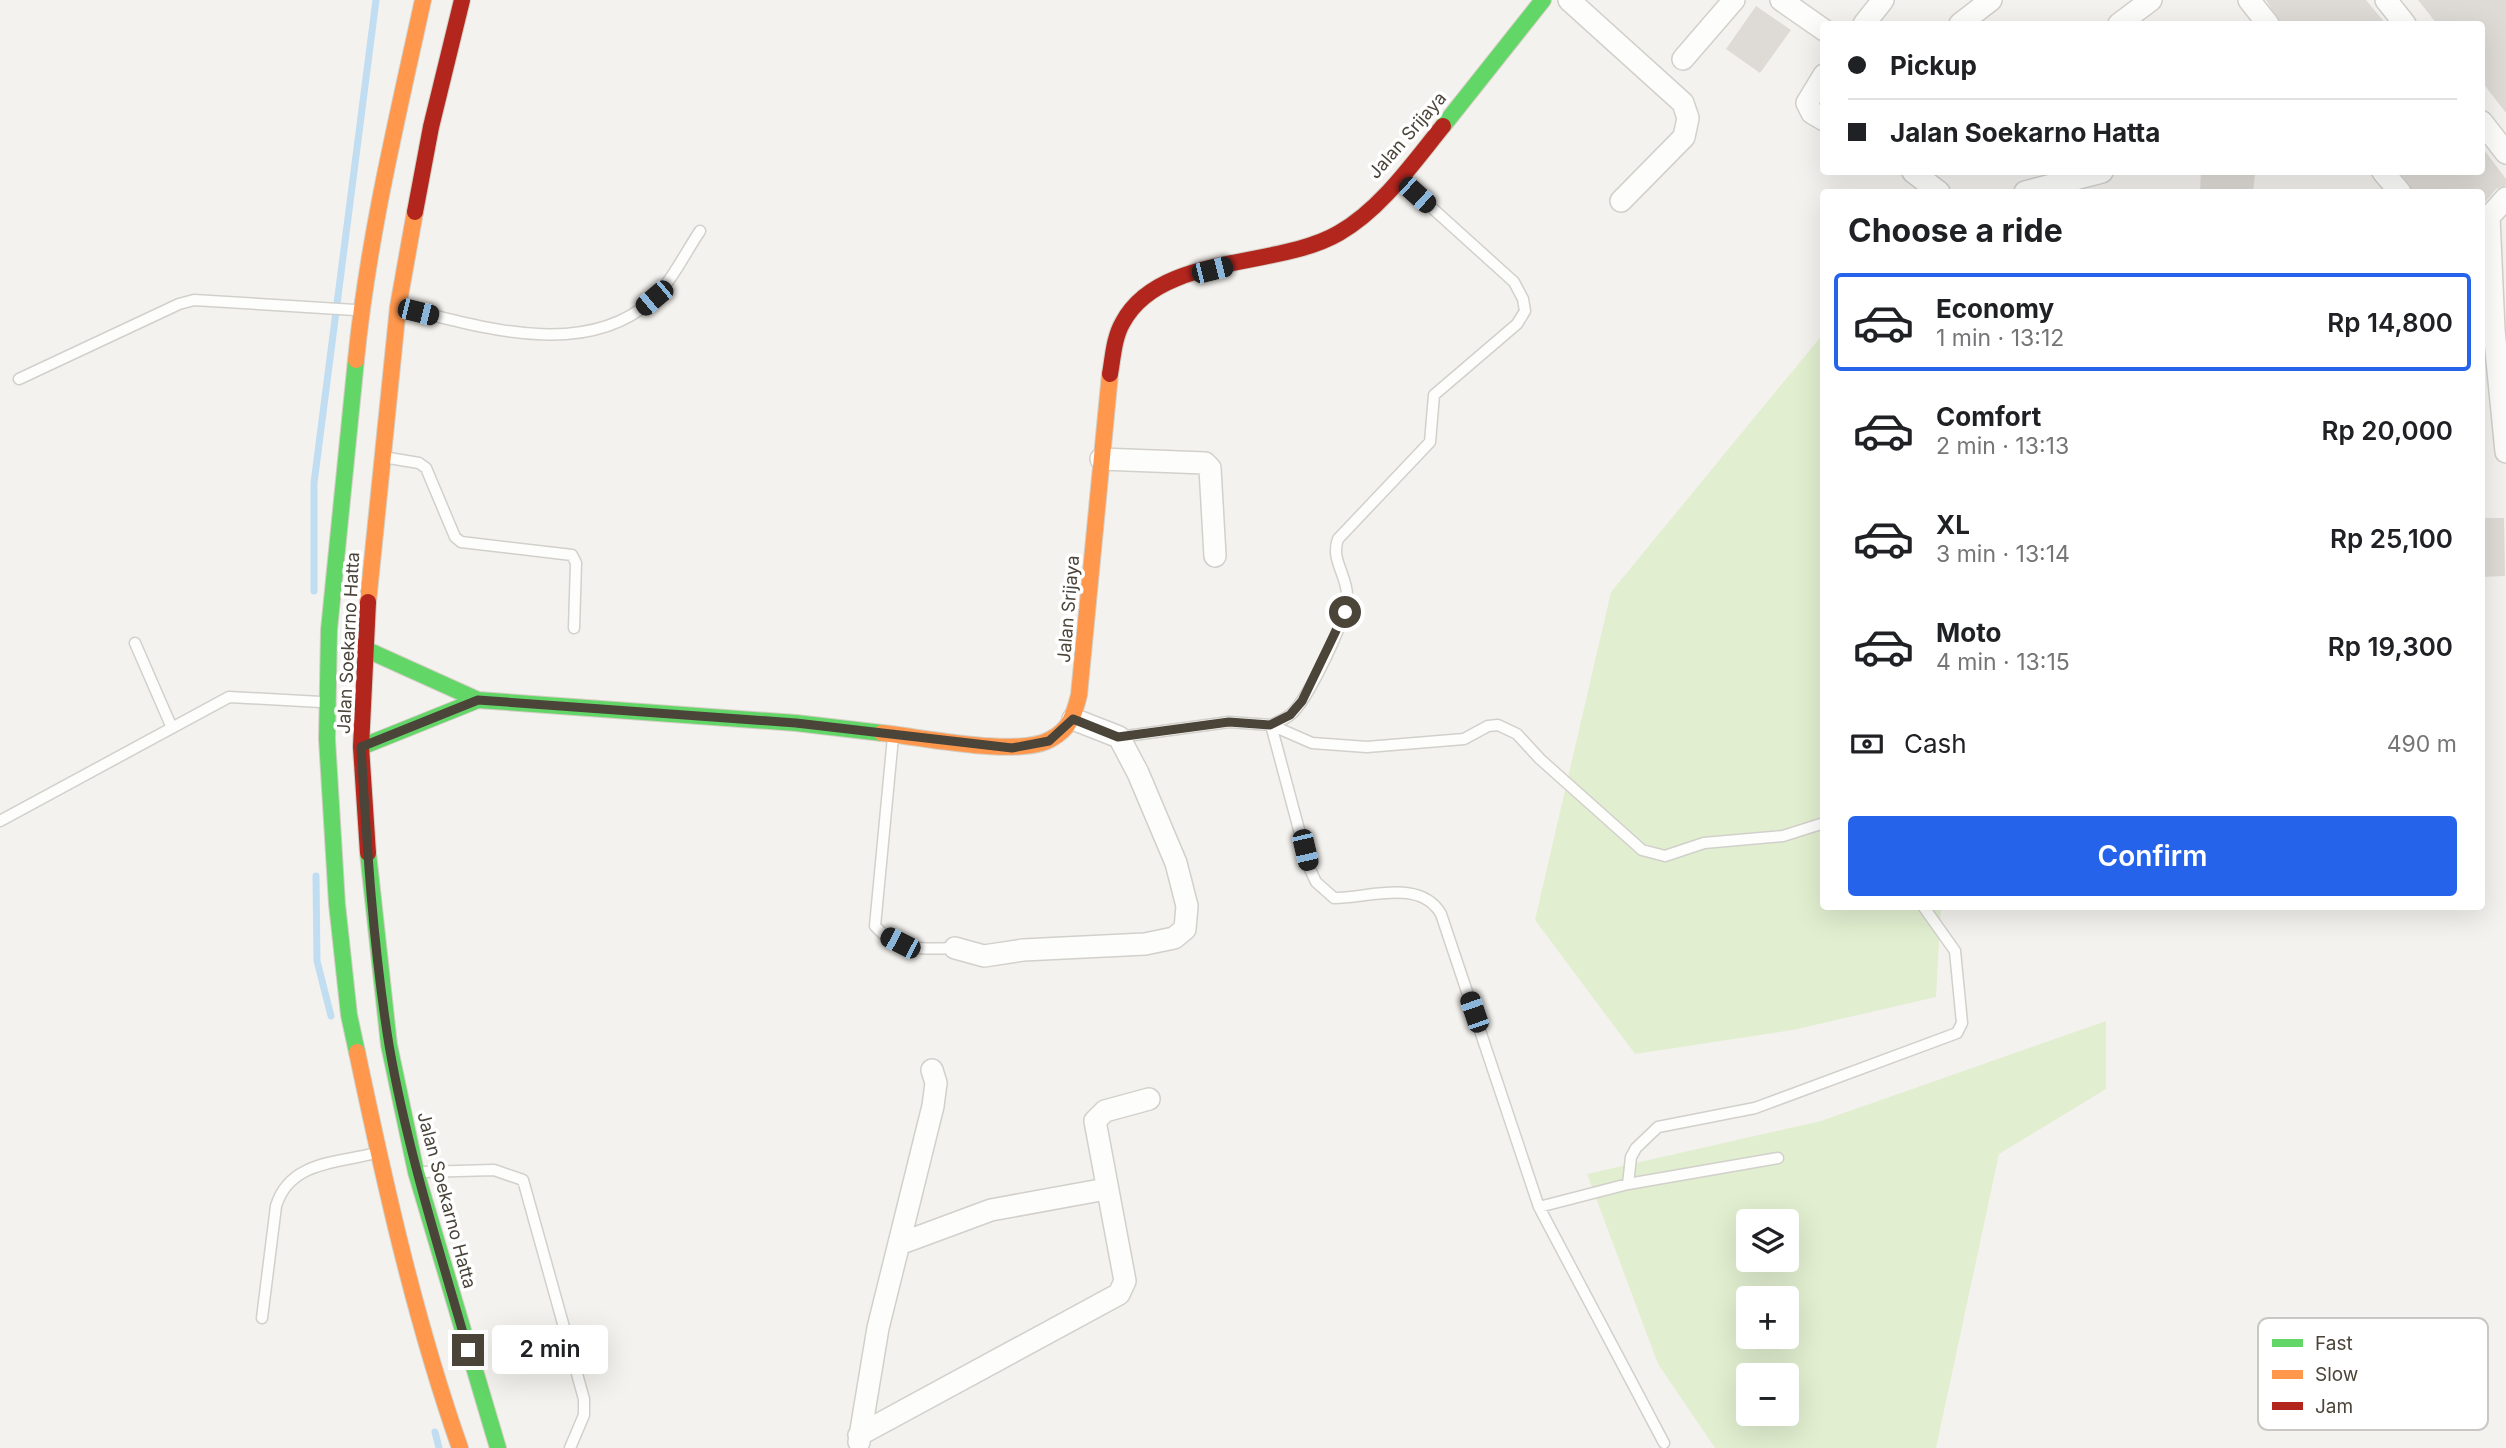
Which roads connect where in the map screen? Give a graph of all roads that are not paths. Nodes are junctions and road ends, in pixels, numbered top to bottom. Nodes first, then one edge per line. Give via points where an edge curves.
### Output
1 (423, 0) edge
2 (462, 0) edge
3 (1543, 0) edge
4 (1569, 0) edge
5 (1734, 0) edge
6 (1781, 0) edge
7 (1883, 0) edge
8 (1991, 0) edge
9 (2151, 0) edge
10 (2249, 0) edge
11 (2386, 0) edge
12 (1866, 21) edge
13 (1964, 21) edge
14 (2126, 21) edge
15 (2266, 21) edge
16 (2403, 21) edge
17 (1820, 27) edge
18 (1683, 59) dead end
19 (1820, 82) edge
20 (1820, 118) edge
21 (2485, 126) edge
22 (2506, 153) edge
23 (2090, 175) edge
24 (2386, 175) edge
25 (1398, 177) junction
26 (2037, 189) edge
27 (2397, 189) edge
28 (2506, 198) edge
29 (1621, 201) dead end
30 (2492, 221) edge
31 (700, 231) dead end
32 (2486, 279) edge
33 (398, 307) junction
34 (361, 310) junction
35 (2488, 331) edge
36 (19, 379) dead end
37 (2506, 452) edge
38 (381, 457) junction
39 (1101, 459) junction
40 (1215, 556) dead end
41 (574, 628) dead end
42 (135, 643) dead end
43 (365, 649) junction
44 (478, 700) junction
45 (324, 702) junction
46 (1073, 719) junction
47 (1270, 725) junction
48 (172, 728) junction
49 (893, 734) junction
50 (1118, 737) junction
51 (361, 747) junction
52 (0, 821) edge
53 (1820, 824) edge
54 (1926, 910) edge
55 (955, 948) joint
56 (932, 1070) dead end
57 (1149, 1099) dead end
58 (374, 1154) junction
59 (1778, 1158) dead end
60 (416, 1172) junction
61 (1628, 1184) junction
62 (1106, 1189) junction
63 (1539, 1207) junction
64 (902, 1243) junction
65 (262, 1318) dead end
66 (859, 1442) edge
67 (1664, 1443) dead end
68 (460, 1448) edge
69 (498, 1448) edge
70 (570, 1448) edge

1 - 34 main road, Jalan Soekarno Hatta
2 - 33 main road, Jalan Soekarno Hatta
3 - 25 main road, Jalan Srijaya
4 - 29 street via 1686,110 1684,137
5 - 18 street
6 - 17 street
7 - 12 street
8 - 13 street
9 - 14 street
10 - 15 street
11 - 16 street
19 - 20 street via 1807,103
21 - 22 street
23 - 26 street
24 - 27 street
25 - 39 main road, Jalan Srijaya via 1339,233 1306,248 1165,282 1136,303 1115,340
25 - 47 lane via 1514,282 1525,312 1434,395 1430,442 1338,539 1335,551 1346,583 1345,612 1302,701 1290,715
28 - 30 street
30 - 32 street
31 - 33 lane via 654,298 632,316 585,333 536,335
32 - 35 street
33 - 38 main road, Jalan Soekarno Hatta
34 - 36 lane via 207,299 179,304
34 - 45 main road, Jalan Soekarno Hatta
35 - 37 street
38 - 41 lane via 426,468 461,542 572,555 576,563
38 - 43 main road, Jalan Soekarno Hatta
39 - 40 street via 1205,463 1210,468
39 - 46 main road, Jalan Srijaya
42 - 48 lane
43 - 44 main road
43 - 51 main road, Jalan Soekarno Hatta
44 - 49 main road
44 - 51 main road
45 - 48 lane via 229,697
45 - 58 main road, Jalan Soekarno Hatta via 346,987
46 - 49 main road via 1049,741 1012,748
46 - 50 street
47 - 50 lane via 1229,722
47 - 53 lane via 1299,739 1334,747 1464,739 1488,726 1508,728 1642,850 1665,856 1704,843 1783,836
47 - 63 lane via 1309,867 1325,892 1334,898 1408,892 1434,902 1441,914
48 - 52 lane
49 - 55 lane via 875,926 913,950
50 - 55 street via 1176,863 1187,906 1185,929 1174,938 1146,944 984,956
51 - 60 main road, Jalan Soekarno Hatta via 371,897 386,1018
54 - 61 lane via 1955,951 1962,1023 1957,1033 1755,1108 1658,1127 1636,1147
56 - 64 street via 936,1083 933,1105
57 - 62 street via 1105,1111 1097,1118
58 - 65 lane via 326,1163 292,1178 281,1189
58 - 68 main road, Jalan Soekarno Hatta via 436,1380
59 - 61 lane
60 - 69 main road, Jalan Soekarno Hatta
60 - 70 lane via 494,1170 523,1180 584,1399 584,1415
61 - 63 lane
62 - 64 street via 991,1210
62 - 66 street via 1125,1280 1119,1294
63 - 67 lane
64 - 66 street via 878,1328

